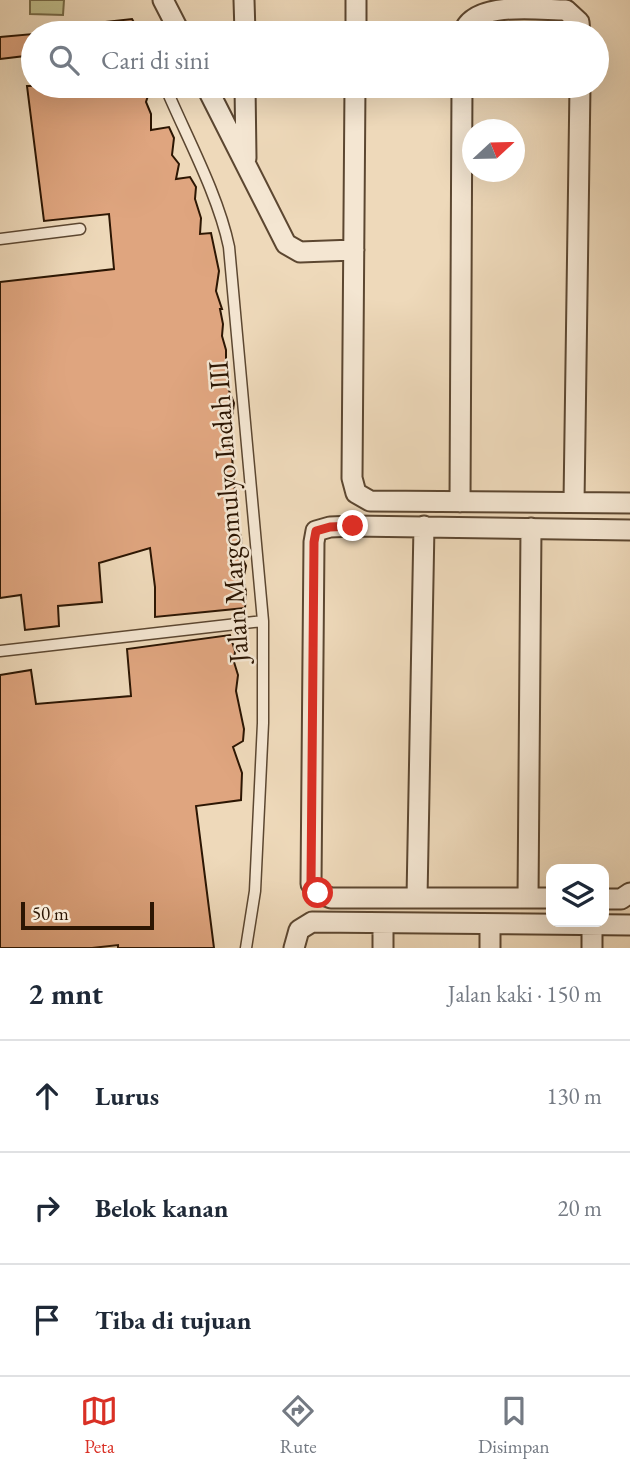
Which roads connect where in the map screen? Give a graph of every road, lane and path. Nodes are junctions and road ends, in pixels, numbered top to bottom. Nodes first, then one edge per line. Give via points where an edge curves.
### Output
1 (163, 0) edge
2 (244, 0) edge
3 (356, 0) edge
4 (174, 21) edge
5 (245, 21) edge
6 (356, 21) edge
7 (470, 21) edge
8 (578, 21) edge
9 (170, 98) edge
10 (212, 98) edge
11 (245, 98) edge
12 (355, 98) edge
13 (462, 98) edge
14 (580, 98) edge
15 (246, 164) junction
16 (80, 229) dead end
17 (0, 239) edge
18 (354, 250) junction
19 (356, 493) junction
20 (460, 502) junction
21 (574, 502) junction
22 (630, 503) edge
23 (353, 526) junction
24 (424, 526) junction
25 (531, 528) junction
26 (630, 530) edge
27 (263, 621) junction
28 (0, 651) edge
29 (630, 893) edge
30 (417, 898) junction
31 (528, 898) junction
32 (546, 898) edge
33 (609, 899) edge
34 (383, 923) junction
35 (490, 924) junction
36 (546, 925) edge
37 (609, 925) edge
38 (630, 925) edge
39 (592, 927) edge
40 (246, 948) edge
41 (294, 948) edge
42 (383, 948) edge
43 (490, 948) edge
44 (592, 948) edge

1 - 4 street
2 - 5 street
3 - 6 street
7 - 8 street via 494,10 566,10
9 - 27 lane, Jalan Margomulyo Indah III via 216,202 229,247
10 - 15 street
11 - 15 street
12 - 18 street
13 - 20 street
14 - 21 street
15 - 18 street via 286,244 300,252
16 - 17 lane
18 - 19 street via 352,478
19 - 20 street via 370,501
19 - 23 street
20 - 21 street
21 - 22 street
23 - 24 street
23 - 30 street via 316,531 314,542 311,884 331,898
24 - 25 street
24 - 30 street
25 - 26 street
25 - 31 street
27 - 28 lane
27 - 40 lane, Jalan Margomulyo Indah III via 255,891
29 - 33 street
30 - 31 street
31 - 32 street
34 - 35 street
34 - 41 street via 313,922 299,930
34 - 42 street
35 - 36 street
35 - 43 street
37 - 38 street
39 - 44 street

